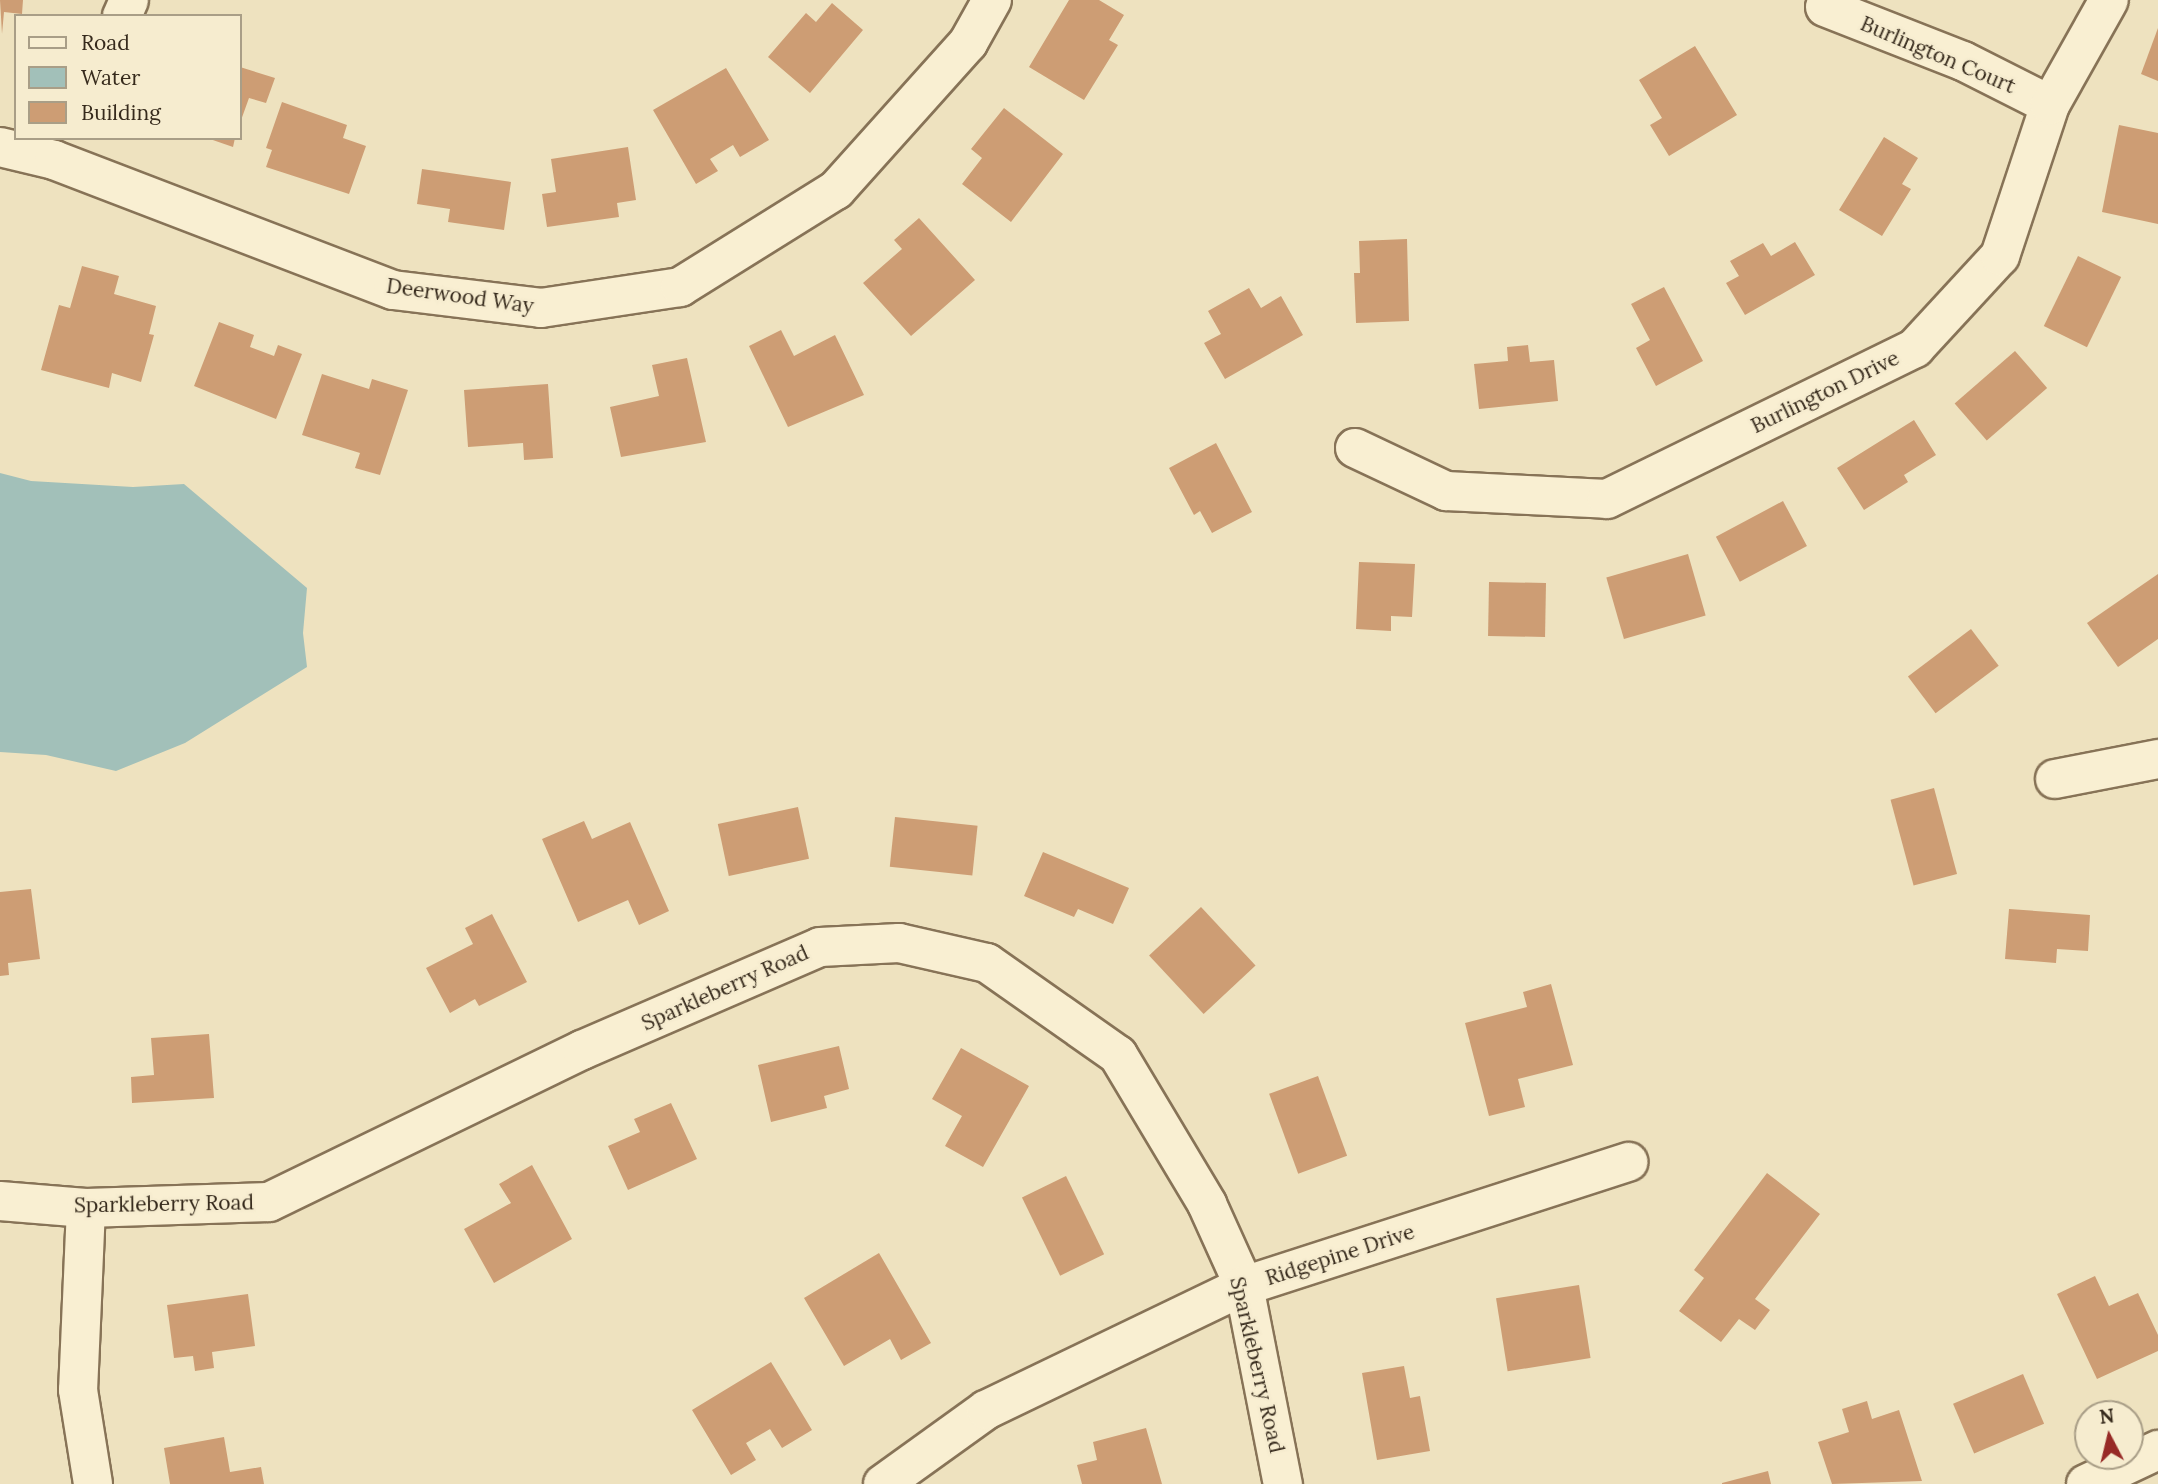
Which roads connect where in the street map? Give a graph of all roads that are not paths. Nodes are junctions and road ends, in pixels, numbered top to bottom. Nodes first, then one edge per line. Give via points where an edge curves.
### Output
1 (992, 0) edge
2 (2109, 0) edge
3 (1825, 7) dead end
4 (2050, 105) junction
5 (0, 147) edge
6 (59, 149) edge
7 (1355, 448) dead end
8 (2158, 759) edge
9 (2055, 779) dead end
10 (1629, 1162) dead end
11 (0, 1201) edge
12 (86, 1208) junction
13 (1244, 1286) junction
14 (2158, 1450) edge
15 (93, 1484) edge
16 (883, 1484) edge
17 (1283, 1484) edge
18 (2086, 1484) edge

1 - 6 street, Deerwood Way via 968,43 836,190 680,286 541,308 393,290
2 - 4 street, Burlington Drive
3 - 4 street, Burlington Court via 1963,61
4 - 7 street, Burlington Drive via 2000,256 1916,348 1607,499 1446,491
5 - 6 street, Deerwood Way
8 - 9 street
10 - 13 street, Ridgepine Drive
11 - 12 street, Sparkleberry Road
12 - 13 street, Sparkleberry Road via 269,1202 582,1050 820,947 899,943 987,962 1118,1055 1207,1203
12 - 15 street via 78,1390
13 - 16 street, Ridgepine Drive via 986,1410
13 - 17 street, Sparkleberry Road
14 - 18 street

